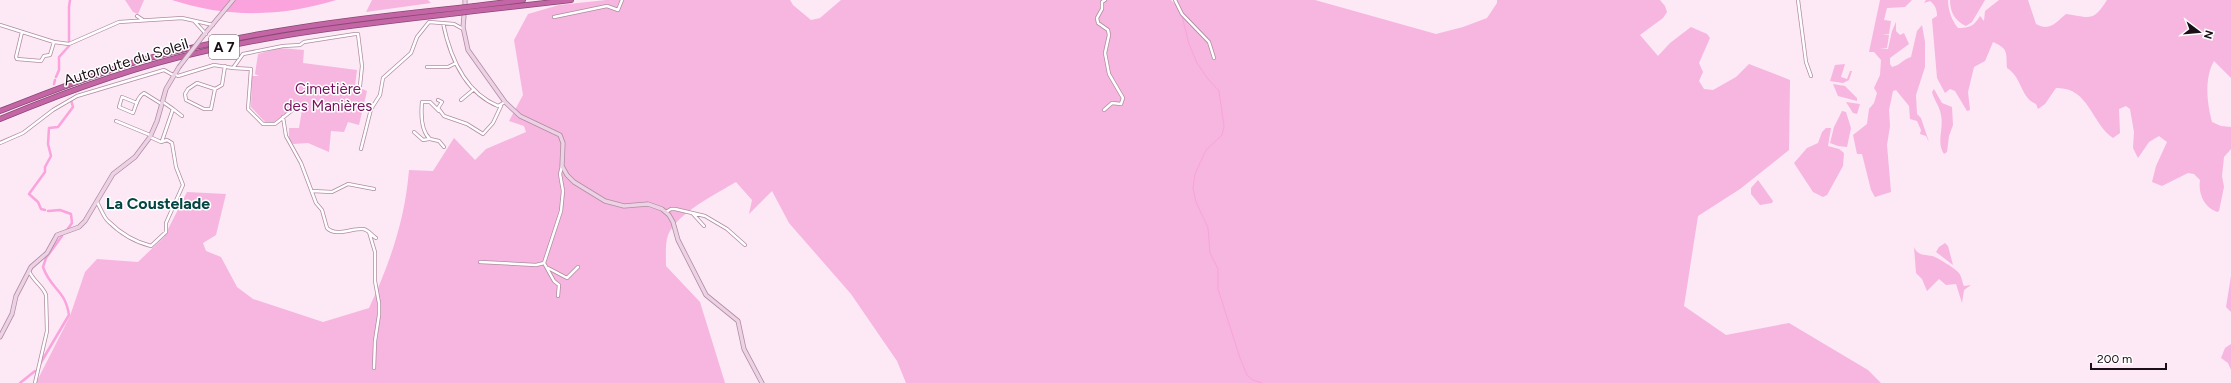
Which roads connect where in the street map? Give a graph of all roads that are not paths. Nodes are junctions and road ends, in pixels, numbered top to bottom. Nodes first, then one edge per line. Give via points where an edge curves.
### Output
1 (233, 0) edge
2 (523, 0) edge
3 (571, 0) edge
4 (622, 0) edge
5 (1105, 0) edge
6 (1175, 0) edge
7 (1798, 0) edge
8 (458, 10) junction
9 (137, 16) dead end
10 (464, 16) dead end
11 (554, 17) dead end
12 (143, 20) junction
13 (194, 21) junction
14 (444, 23) junction
15 (213, 25) junction
16 (0, 26) edge
17 (463, 29) junction
18 (22, 32) junction
19 (205, 35) junction
20 (54, 42) junction
21 (1214, 58) dead end
22 (456, 63) junction
23 (224, 66) junction
24 (428, 67) dead end
25 (234, 68) junction
26 (173, 75) junction
27 (1811, 76) dead end
28 (360, 86) dead end
29 (215, 89) junction
30 (473, 90) junction
31 (438, 100) dead end
32 (461, 100) dead end
33 (161, 102) junction
34 (505, 102) junction
35 (137, 103) junction
36 (501, 106) junction
37 (295, 108) dead end
38 (173, 109) junction
39 (1104, 110) dead end
40 (0, 111) edge
41 (440, 111) junction
42 (182, 116) dead end
43 (283, 117) junction
44 (0, 119) edge
45 (116, 121) dead end
46 (414, 132) dead end
47 (150, 136) junction
48 (430, 139) junction
49 (161, 142) junction
50 (0, 143) edge
51 (444, 147) dead end
52 (361, 149) dead end
53 (562, 166) junction
54 (374, 189) dead end
55 (312, 191) junction
56 (97, 202) junction
57 (666, 212) junction
58 (692, 214) junction
59 (704, 226) dead end
60 (369, 231) junction
61 (376, 238) dead end
62 (745, 245) dead end
63 (480, 262) dead end
64 (544, 263) junction
65 (578, 267) dead end
66 (548, 268) junction
67 (29, 270) junction
68 (558, 296) dead end
69 (0, 337) edge
70 (374, 368) dead end
71 (35, 383) edge
72 (762, 383) edge

1 - 15 street
2 - 8 highway, Autoroute du Soleil / A 7, bridge
3 - 8 highway, Autoroute du Soleil / A 7, bridge via 474,11
4 - 11 street via 618,10 607,6
5 - 39 street via 1097,18 1098,23 1108,30 1110,35 1105,53 1109,74 1123,98 1121,104 1112,103
6 - 21 street via 1183,15 1209,42
7 - 27 street via 1806,62
8 - 40 highway, Autoroute du Soleil / A 7 via 339,21 201,46 127,65
8 - 44 highway, Autoroute du Soleil / A 7 via 342,26 200,52 96,83
9 - 12 street
10 - 17 street
12 - 13 street via 182,18
12 - 20 street via 119,22 72,43
13 - 15 street
13 - 19 street
14 - 17 street via 454,24
14 - 22 street
14 - 52 street via 429,22 424,26 411,53 383,78 380,95 371,109
15 - 19 street
16 - 18 street
17 - 34 street via 466,44 474,60
18 - 20 street
18 - 20 street via 17,59 41,61 44,56 50,55
19 - 26 street, bridge
22 - 24 street via 448,67
22 - 30 street
23 - 25 street
23 - 26 street via 214,65 178,76
23 - 29 street via 222,85
25 - 28 street via 243,54 358,34 362,66
25 - 43 street via 251,69 248,109 263,124 274,124
26 - 33 street
26 - 50 street via 163,71 77,96 50,112 23,133
29 - 29 street via 197,83 188,89 185,94 186,100 204,109 210,109
30 - 32 street
30 - 36 street via 492,104
31 - 41 street via 442,102 438,108
33 - 35 street via 144,93
33 - 38 street
33 - 47 street via 157,121
34 - 36 street
34 - 53 street via 520,116 560,135 563,143
35 - 35 street via 122,97 118,107 133,113
36 - 41 street via 493,123 483,134 467,124 450,119
37 - 43 street
38 - 42 street
38 - 49 street
41 - 48 street via 430,102 422,102 423,127
43 - 55 street via 286,136 302,163
45 - 47 street
46 - 48 street via 423,140
47 - 49 street
47 - 56 street via 135,157 113,174
48 - 51 street via 440,141
49 - 56 street via 171,140 182,185 166,223 166,232 151,246 130,238 106,220
53 - 57 street via 570,179 600,199 624,206 648,204
53 - 64 street via 561,211
54 - 55 street via 348,184 332,192
55 - 60 street via 330,232 362,229
56 - 67 street via 85,221 79,227 57,235 47,253
57 - 58 street via 671,209
57 - 72 street via 706,295 738,322 744,350
58 - 59 street
58 - 62 street via 711,219
60 - 61 street
60 - 70 street via 375,252 375,281 379,303 374,341
63 - 64 street via 536,265
64 - 66 street
65 - 66 street via 567,278
66 - 68 street via 554,281 559,285
67 - 69 street via 16,296 9,322
67 - 71 street via 32,278 46,295 47,331

